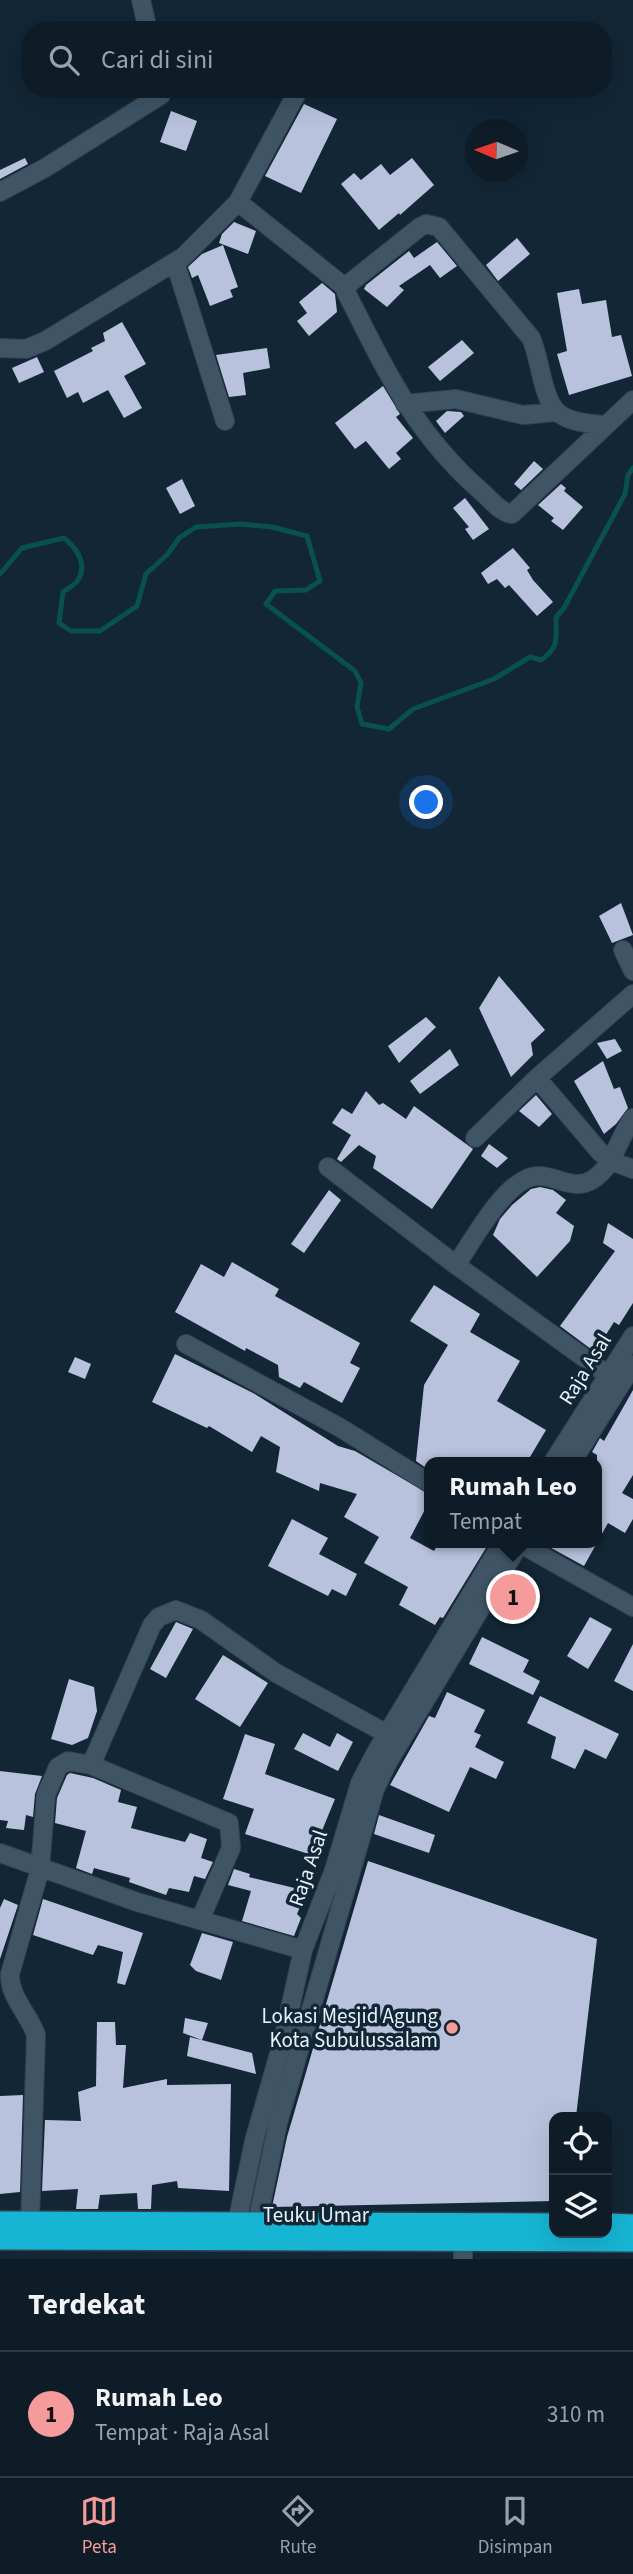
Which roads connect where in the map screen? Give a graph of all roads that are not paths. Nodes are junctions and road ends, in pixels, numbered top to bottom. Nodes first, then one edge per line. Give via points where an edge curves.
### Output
1 (141, 0) edge
2 (146, 21) edge
3 (294, 98) edge
4 (161, 99) edge
5 (0, 192) edge
6 (238, 202) junction
7 (175, 262) junction
8 (346, 288) junction
9 (0, 348) edge
10 (633, 400) edge
11 (405, 404) junction
12 (556, 412) junction
13 (225, 421) dead end
14 (604, 425) junction
15 (623, 950) dead end
16 (633, 971) edge
17 (633, 995) edge
18 (537, 1078) junction
19 (633, 1118) edge
20 (475, 1138) dead end
21 (611, 1161) junction
22 (328, 1167) dead end
23 (633, 1169) edge
24 (456, 1265) junction
25 (633, 1336) edge
26 (186, 1343) dead end
27 (633, 1364) edge
28 (608, 1375) junction
29 (556, 1457) edge
30 (575, 1457) edge
31 (424, 1480) edge
32 (499, 1548) edge
33 (517, 1548) edge
34 (529, 1548) edge
35 (633, 1607) edge
36 (387, 1734) junction
37 (91, 1765) junction
38 (0, 1853) edge
39 (40, 1869) junction
40 (200, 1920) junction
41 (303, 1950) junction
42 (0, 2222) edge
43 (30, 2222) junction
44 (549, 2224) edge
45 (612, 2224) edge
46 (633, 2225) edge
47 (247, 2232) junction
48 (0, 2239) edge
49 (633, 2241) edge
50 (463, 2249) edge

1 - 2 street
3 - 6 street
4 - 5 street
6 - 7 street
6 - 8 street
7 - 9 street via 45,341 26,349
7 - 13 street
8 - 11 street
8 - 12 street via 420,227 439,227 531,338
10 - 14 street
11 - 12 street via 456,399 523,415
11 - 14 street via 443,456 510,514
12 - 14 street via 572,421
15 - 16 street
17 - 18 street
18 - 20 street
18 - 21 street
19 - 21 street
21 - 23 street
21 - 24 street via 585,1184 537,1175 517,1184
22 - 24 street
24 - 28 street
25 - 28 street, Raja Asal
26 - 31 street
27 - 30 street, Raja Asal
28 - 29 street, Raja Asal
32 - 36 street, Raja Asal
33 - 47 street, Raja Asal via 375,1789
34 - 35 street
36 - 37 street via 276,1673 201,1620 176,1610 152,1625
36 - 41 street, Raja Asal via 360,1783
37 - 39 street via 68,1761 58,1767 46,1795
37 - 40 street via 229,1824 231,1848
38 - 39 street
39 - 40 street
39 - 43 street via 9,1982 36,2035
40 - 41 street
41 - 47 street, Raja Asal via 256,2130
42 - 43 highway, Teuku Umar
43 - 47 highway, Teuku Umar
44 - 47 highway, Teuku Umar
45 - 46 highway
47 - 48 highway, Teuku Umar
47 - 50 highway, Teuku Umar
49 - 50 highway, Teuku Umar

